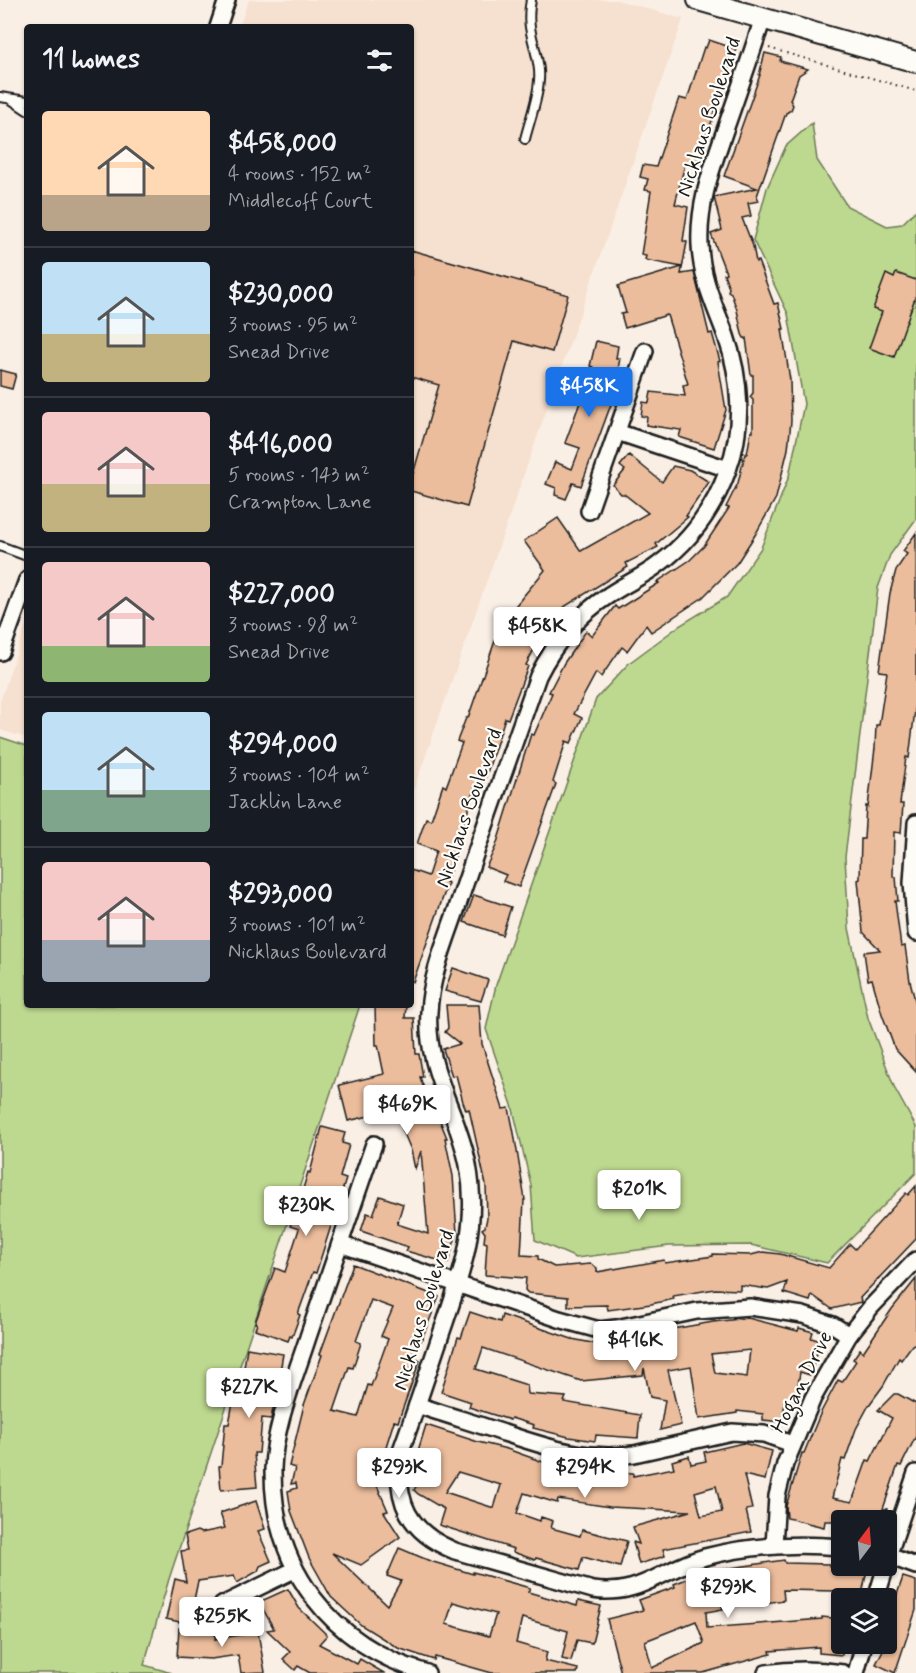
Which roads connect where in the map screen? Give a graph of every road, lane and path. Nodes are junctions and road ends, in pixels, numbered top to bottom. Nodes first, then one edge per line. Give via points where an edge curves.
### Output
1 (227, 0) edge
2 (531, 0) edge
3 (698, 0) edge
4 (219, 24) edge
5 (758, 33) junction
6 (916, 62) edge
7 (916, 91) edge
8 (0, 98) edge
9 (11, 100) junction
10 (24, 101) edge
11 (24, 108) edge
12 (525, 139) dead end
13 (645, 351) dead end
14 (617, 432) junction
15 (728, 470) junction
16 (589, 511) dead end
17 (0, 546) edge
18 (24, 555) edge
19 (24, 588) edge
20 (1, 652) edge
21 (916, 823) edge
22 (916, 933) edge
23 (374, 1144) dead end
24 (340, 1244) junction
25 (916, 1260) edge
26 (458, 1285) junction
27 (849, 1335) junction
28 (417, 1405) junction
29 (792, 1444) junction
30 (916, 1473) edge
31 (897, 1530) edge
32 (774, 1546) junction
33 (831, 1546) edge
34 (897, 1562) edge
35 (916, 1566) edge
36 (294, 1570) junction
37 (222, 1605) dead end
38 (861, 1654) edge
39 (427, 1673) edge
40 (766, 1673) edge
41 (843, 1673) edge
42 (856, 1673) edge

1 - 4 street
2 - 12 lane via 528,26 539,73
3 - 5 street
5 - 6 street
5 - 7 path
5 - 15 street, Nicklaus Boulevard via 705,188 700,225 704,277 731,353 738,391 737,431
8 - 9 lane
9 - 10 lane
9 - 11 lane
13 - 14 street
14 - 15 street
14 - 16 street
15 - 26 street, Nicklaus Boulevard via 708,513 685,541 661,563 595,604 554,647 538,676 471,866 435,975 428,1031 434,1066 464,1148 471,1185 470,1240
17 - 18 lane
19 - 20 street
21 - 22 street via 912,883
23 - 24 street
24 - 26 street
24 - 36 street via 291,1387 275,1451 274,1502
25 - 27 street, Hogan Drive
26 - 27 street via 599,1330 698,1311 750,1307 802,1315 834,1325
26 - 28 street, Nicklaus Boulevard
27 - 29 street, Hogan Drive
28 - 29 street via 588,1456 634,1454 732,1432 764,1434
28 - 32 street, Nicklaus Boulevard via 400,1454 399,1491 414,1524 439,1545 610,1593 628,1590 706,1557
29 - 32 street, Hogan Drive via 777,1496
30 - 31 street
32 - 33 street, Nicklaus Boulevard
34 - 35 street
36 - 37 street
36 - 39 street via 323,1610 346,1632 391,1660
38 - 42 street
40 - 41 street

